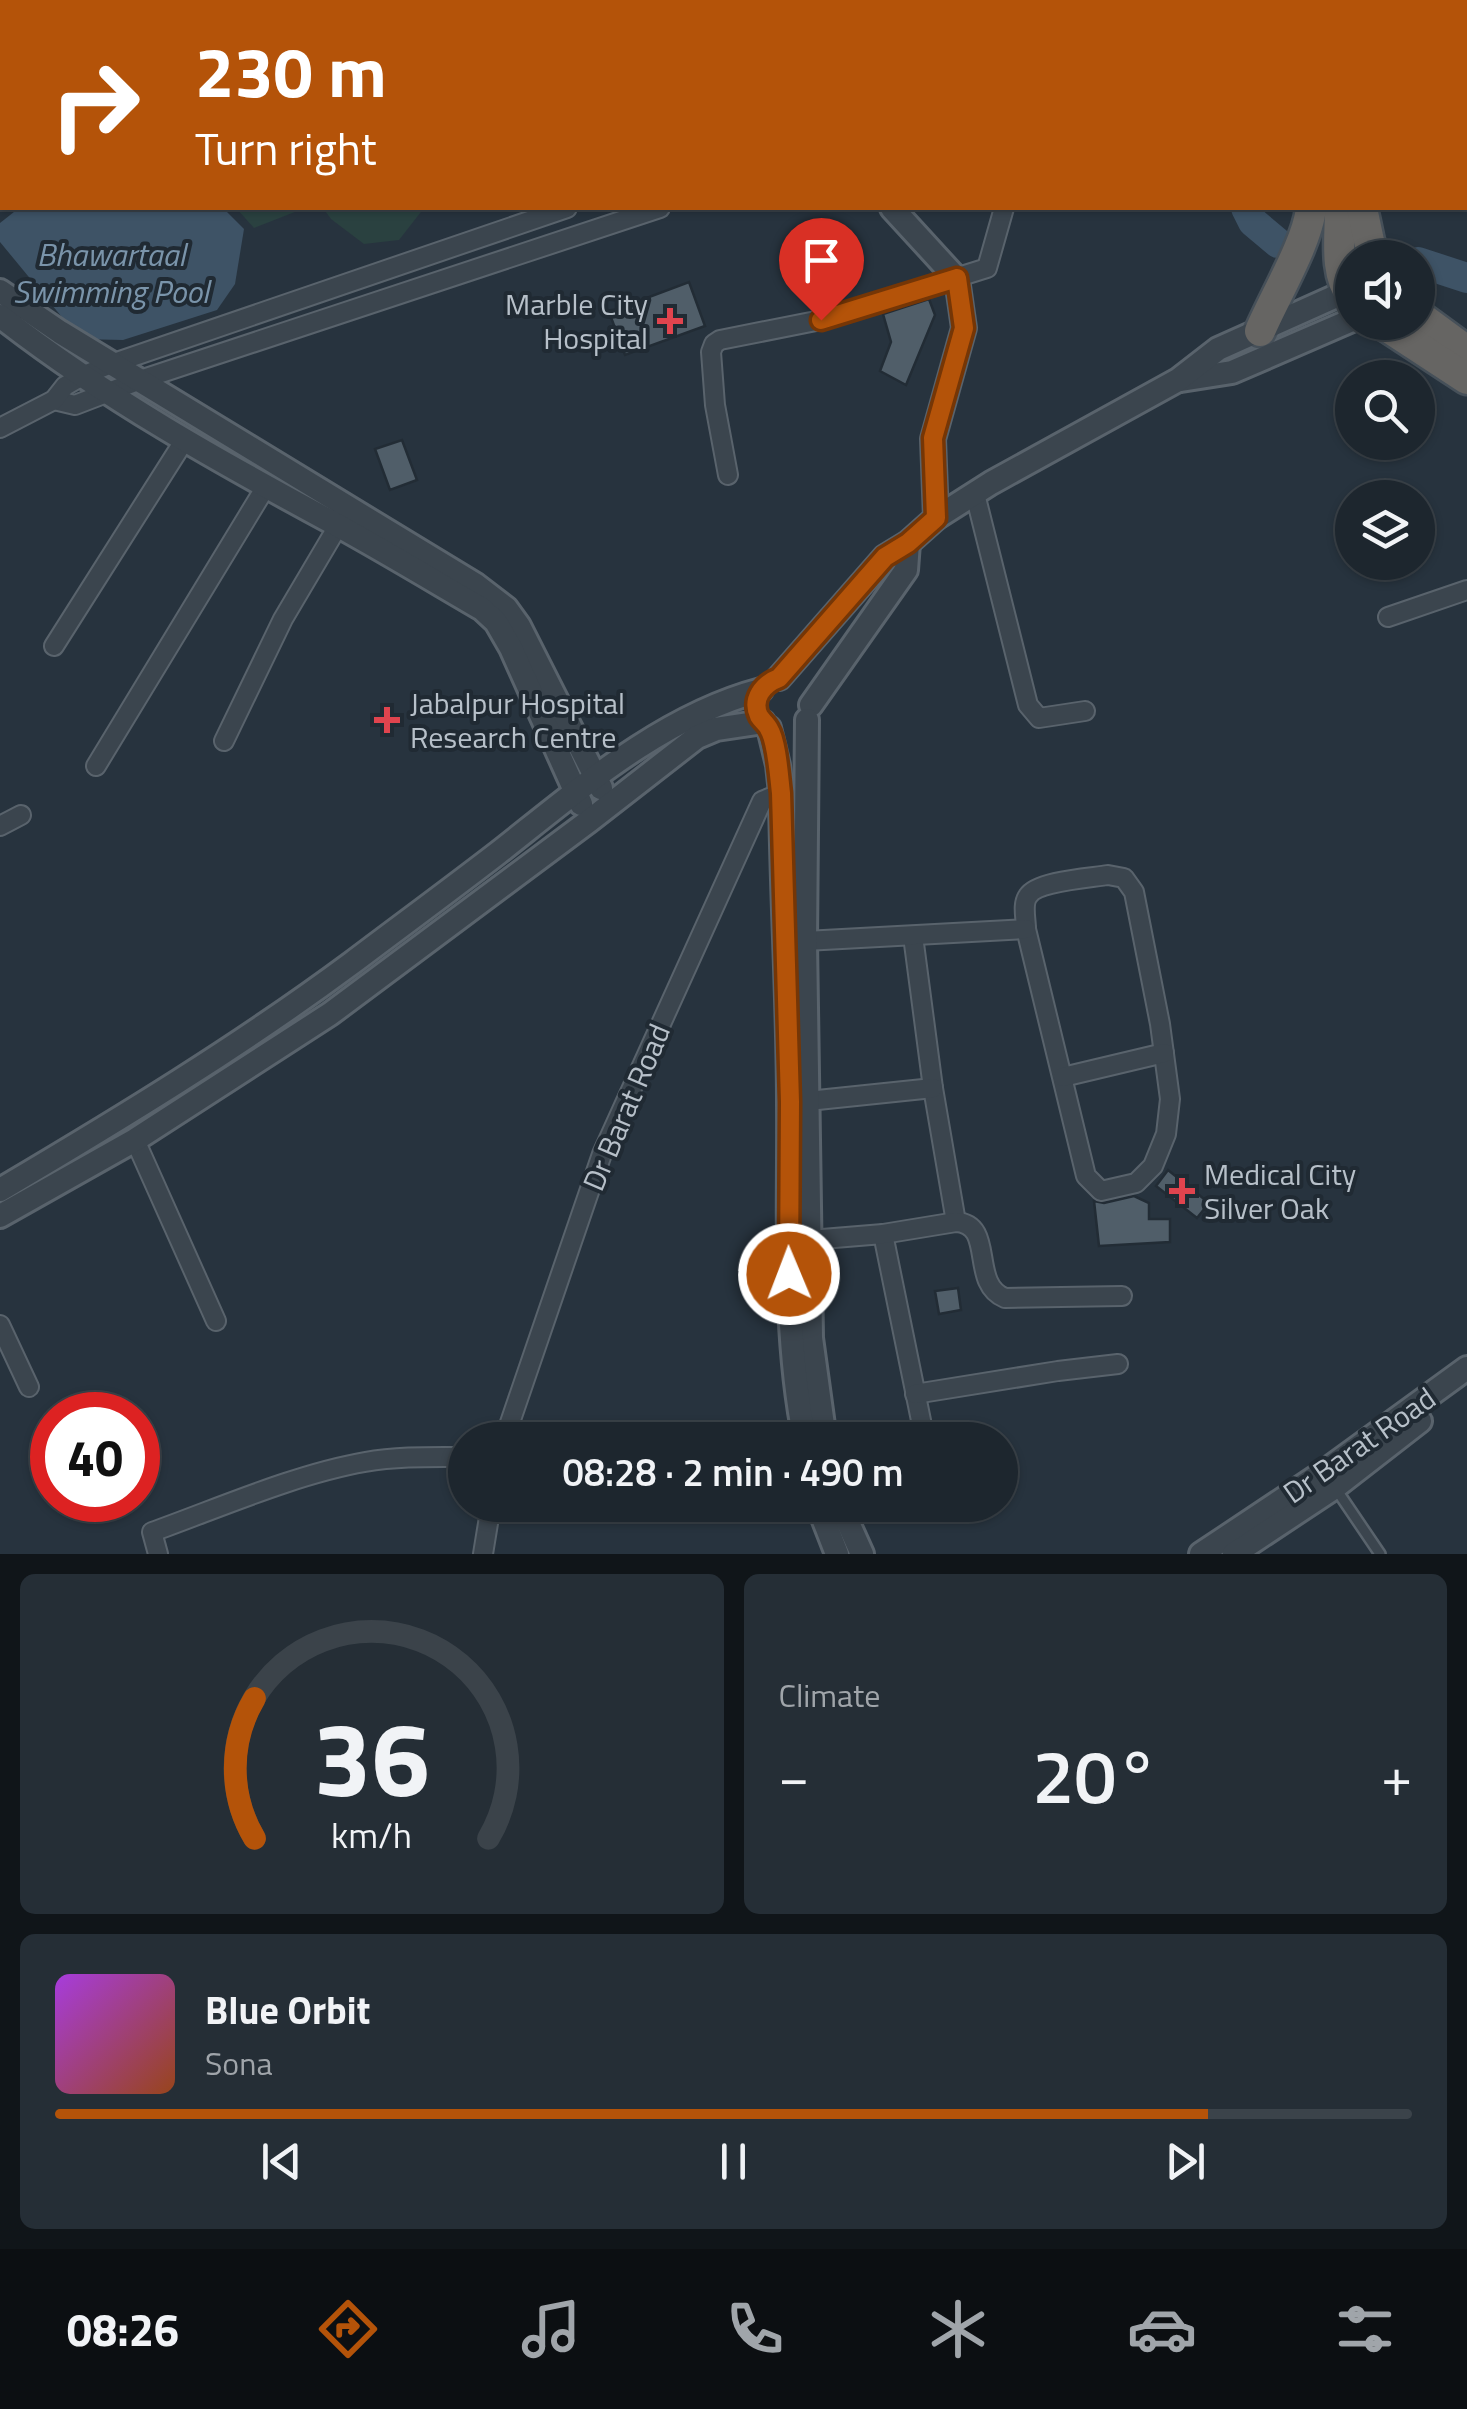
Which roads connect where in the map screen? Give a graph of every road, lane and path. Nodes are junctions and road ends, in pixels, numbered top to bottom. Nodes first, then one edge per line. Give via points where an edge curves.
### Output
1 (561, 210) edge
2 (654, 210) edge
3 (894, 210) edge
4 (1003, 210) edge
5 (1311, 210) edge
6 (1340, 210) edge
7 (1362, 210) edge
8 (1340, 240) edge
9 (1368, 240) edge
10 (957, 278) junction
11 (0, 291) edge
12 (1335, 305) edge
13 (1335, 310) edge
14 (0, 316) edge
15 (1435, 327) edge
16 (1260, 331) junction
17 (1407, 340) edge
18 (1467, 351) edge
19 (114, 364) junction
20 (84, 376) junction
21 (1467, 379) edge
22 (140, 380) junction
23 (1178, 380) junction
24 (108, 392) junction
25 (54, 400) junction
26 (0, 428) edge
27 (184, 441) junction
28 (728, 475) dead end
29 (265, 488) junction
30 (975, 494) junction
31 (936, 518) junction
32 (338, 526) junction
33 (908, 543) junction
34 (1467, 590) edge
35 (1388, 617) dead end
36 (54, 646) dead end
37 (770, 684) junction
38 (809, 712) junction
39 (1085, 712) dead end
40 (766, 725) junction
41 (224, 741) dead end
42 (96, 766) dead end
43 (594, 775) junction
44 (575, 792) junction
45 (781, 793) junction
46 (608, 804) junction
47 (21, 815) dead end
48 (589, 821) junction
49 (0, 826) edge
50 (1026, 929) junction
51 (912, 936) junction
52 (805, 941) junction
53 (1164, 1052) junction
54 (1062, 1078) junction
55 (932, 1088) junction
56 (808, 1101) junction
57 (135, 1140) junction
58 (0, 1190) edge
59 (0, 1216) edge
60 (956, 1222) junction
61 (883, 1234) junction
62 (810, 1240) junction
63 (1122, 1296) dead end
64 (216, 1321) dead end
65 (0, 1325) edge
66 (1118, 1364) dead end
67 (1467, 1368) edge
68 (29, 1386) dead end
69 (1467, 1386) edge
70 (915, 1394) junction
71 (510, 1422) edge
72 (801, 1422) edge
73 (823, 1422) edge
74 (920, 1422) edge
75 (448, 1457) edge
76 (1335, 1486) junction
77 (488, 1522) edge
78 (824, 1522) edge
79 (848, 1522) edge
80 (158, 1554) edge
81 (483, 1554) edge
82 (836, 1554) edge
83 (862, 1554) edge
84 (1202, 1554) edge
85 (1234, 1554) edge
86 (1380, 1554) edge

1 - 19 street
2 - 22 street
3 - 10 street
4 - 10 street via 987,268
5 - 16 highway
6 - 8 highway
7 - 9 highway
10 - 28 street via 714,344 715,405
10 - 31 street via 964,328 933,438
11 - 19 street
12 - 16 street
13 - 23 street via 1232,372
14 - 20 street
15 - 18 highway
16 - 23 street via 1218,349
17 - 21 highway
19 - 20 street
19 - 22 street
20 - 24 street
20 - 25 street
22 - 24 street
22 - 43 street via 506,608
23 - 30 street
24 - 25 street via 75,405
24 - 27 street
25 - 26 street
27 - 29 street
27 - 36 street
29 - 32 street
29 - 42 street
30 - 31 street
30 - 39 street via 1028,706 1039,718
31 - 33 street
32 - 41 street via 283,618
32 - 44 street via 496,622
33 - 37 street via 885,557
33 - 38 street via 906,570
34 - 35 street
37 - 38 street via 786,678 801,684
37 - 40 street via 757,706
37 - 43 street via 711,706
38 - 40 street via 795,730
38 - 52 street
40 - 45 street
40 - 46 street via 697,737
43 - 44 street
43 - 46 street
44 - 48 street
44 - 58 street via 284,1012
45 - 71 street, Dr Barat Road via 762,801 602,1154
45 - 72 street via 788,1246
46 - 48 street
47 - 49 street
48 - 57 street via 330,1014
50 - 51 street
50 - 53 street via 1030,892 1124,878 1134,892
50 - 54 street
51 - 52 street
51 - 55 street
52 - 56 street
53 - 54 street
53 - 54 street via 1166,1134 1152,1166 1136,1184 1118,1189 1101,1191 1086,1176
55 - 56 street
55 - 60 street
56 - 62 street
57 - 59 street
57 - 64 street
60 - 61 street
60 - 63 street via 974,1228 994,1294
61 - 62 street
61 - 70 street
62 - 73 street via 811,1338
65 - 68 street
66 - 70 street
67 - 84 street, Dr Barat Road
69 - 76 street, Dr Barat Road
70 - 74 street
75 - 80 street via 377,1460 302,1479 152,1532
76 - 85 street, Dr Barat Road
76 - 86 lane
77 - 81 street
78 - 82 street
79 - 83 street

